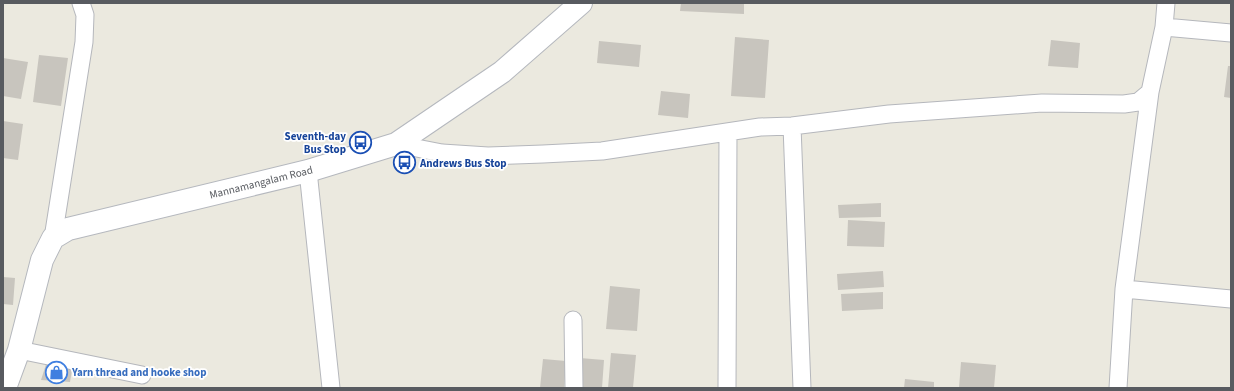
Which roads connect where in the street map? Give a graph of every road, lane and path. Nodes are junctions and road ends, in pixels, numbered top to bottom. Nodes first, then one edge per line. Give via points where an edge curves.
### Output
1 (81, 3) edge
2 (581, 3) edge
3 (1166, 3) edge
4 (1164, 27) junction
5 (1231, 34) edge
6 (1150, 92) junction
7 (792, 126) junction
8 (728, 133) junction
9 (396, 144) junction
10 (308, 171) junction
11 (53, 238) junction
12 (1124, 289) junction
13 (1231, 299) edge
14 (573, 320) dead end
15 (12, 355) edge
16 (142, 375) dead end
17 (5, 388) edge
18 (331, 388) edge
19 (574, 388) edge
20 (728, 388) edge
21 (802, 388) edge
22 (1118, 388) edge

1 - 11 street via 85,15 84,42
2 - 9 main road, Mannamangalam Road via 502,72
3 - 4 street
4 - 5 street
4 - 6 street
6 - 7 street via 1138,102 1124,104 1042,103 889,114
6 - 12 street
7 - 8 street via 760,127
7 - 21 street
8 - 9 street via 602,151 488,156 442,153
8 - 20 street
9 - 10 main road, Mannamangalam Road
10 - 11 main road, Mannamangalam Road via 68,228
10 - 18 street
11 - 15 main road via 42,260
12 - 13 street
12 - 22 street
14 - 19 street
15 - 16 street
15 - 17 main road

